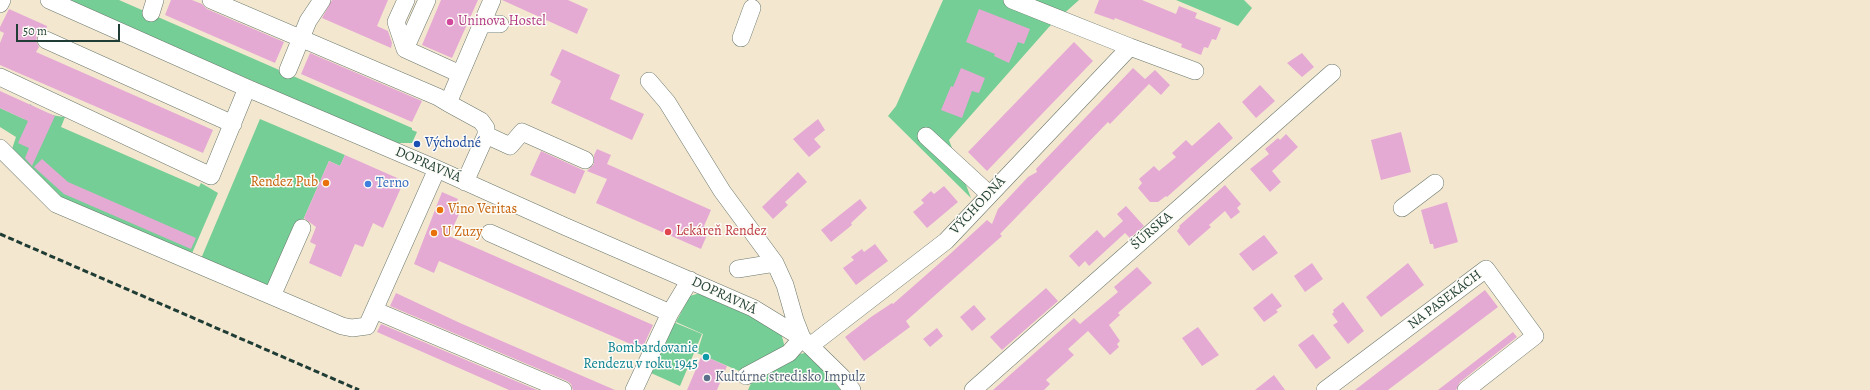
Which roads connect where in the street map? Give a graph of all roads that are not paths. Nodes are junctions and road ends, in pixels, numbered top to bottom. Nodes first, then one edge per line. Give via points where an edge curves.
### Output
1 (2, 0) edge
2 (49, 0) edge
3 (211, 0) edge
4 (322, 0) edge
5 (406, 0) edge
6 (427, 0) edge
7 (492, 0) edge
8 (1012, 0) edge
9 (0, 4) edge
10 (752, 8) dead end
11 (482, 24) junction
12 (500, 24) dead end
13 (301, 38) junction
14 (741, 38) dead end
15 (46, 40) dead end
16 (1130, 47) junction
17 (405, 49) junction
18 (288, 70) dead end
19 (1195, 71) dead end
20 (1332, 73) dead end
21 (460, 74) junction
22 (0, 77) edge
23 (650, 81) dead end
24 (247, 88) junction
25 (448, 103) junction
26 (233, 124) junction
27 (486, 135) junction
28 (926, 136) dead end
29 (0, 148) edge
30 (586, 160) dead end
31 (437, 169) junction
32 (465, 182) junction
33 (1435, 183) dead end
34 (989, 194) junction
35 (1402, 208) dead end
36 (302, 228) dead end
37 (490, 233) dead end
38 (775, 263) junction
39 (738, 269) dead end
40 (690, 280) junction
41 (272, 296) junction
42 (374, 310) junction
43 (670, 314) junction
44 (806, 342) junction
45 (746, 376) dead end
46 (562, 390) edge
47 (634, 390) edge
48 (852, 390) edge
49 (973, 390) edge
50 (1325, 390) edge
51 (1466, 390) edge

1 - 9 street
2 - 24 street, DOPRAVNÁ
3 - 13 street
4 - 13 street via 308,21
5 - 17 street via 396,22
6 - 17 street
7 - 11 street
8 - 16 street
10 - 14 street
11 - 12 street
11 - 21 street
13 - 18 street
13 - 25 street via 433,94
15 - 26 street
16 - 19 street
16 - 34 street, VÝCHODNÁ
17 - 21 street
20 - 49 street, ŠÚRSKA
21 - 25 street
22 - 26 street via 211,176
23 - 38 street via 667,102 722,191
24 - 26 street
24 - 31 street, DOPRAVNÁ
25 - 27 street via 482,121
27 - 30 street via 510,146 522,132
27 - 32 street
28 - 34 street
29 - 41 street via 56,204
31 - 32 street, DOPRAVNÁ
31 - 42 street
32 - 40 street, DOPRAVNÁ
33 - 35 street
34 - 44 street, VÝCHODNÁ via 946,241
36 - 41 street
37 - 43 street
38 - 39 street
38 - 44 street via 785,285 795,320
40 - 43 street
40 - 44 street, DOPRAVNÁ via 753,308
41 - 42 street via 352,328 367,326
42 - 46 street
43 - 47 street
44 - 45 street, VÝCHODNÁ
44 - 48 street
50 - 51 street, NA PASEKÁCH via 1486,269 1535,336

